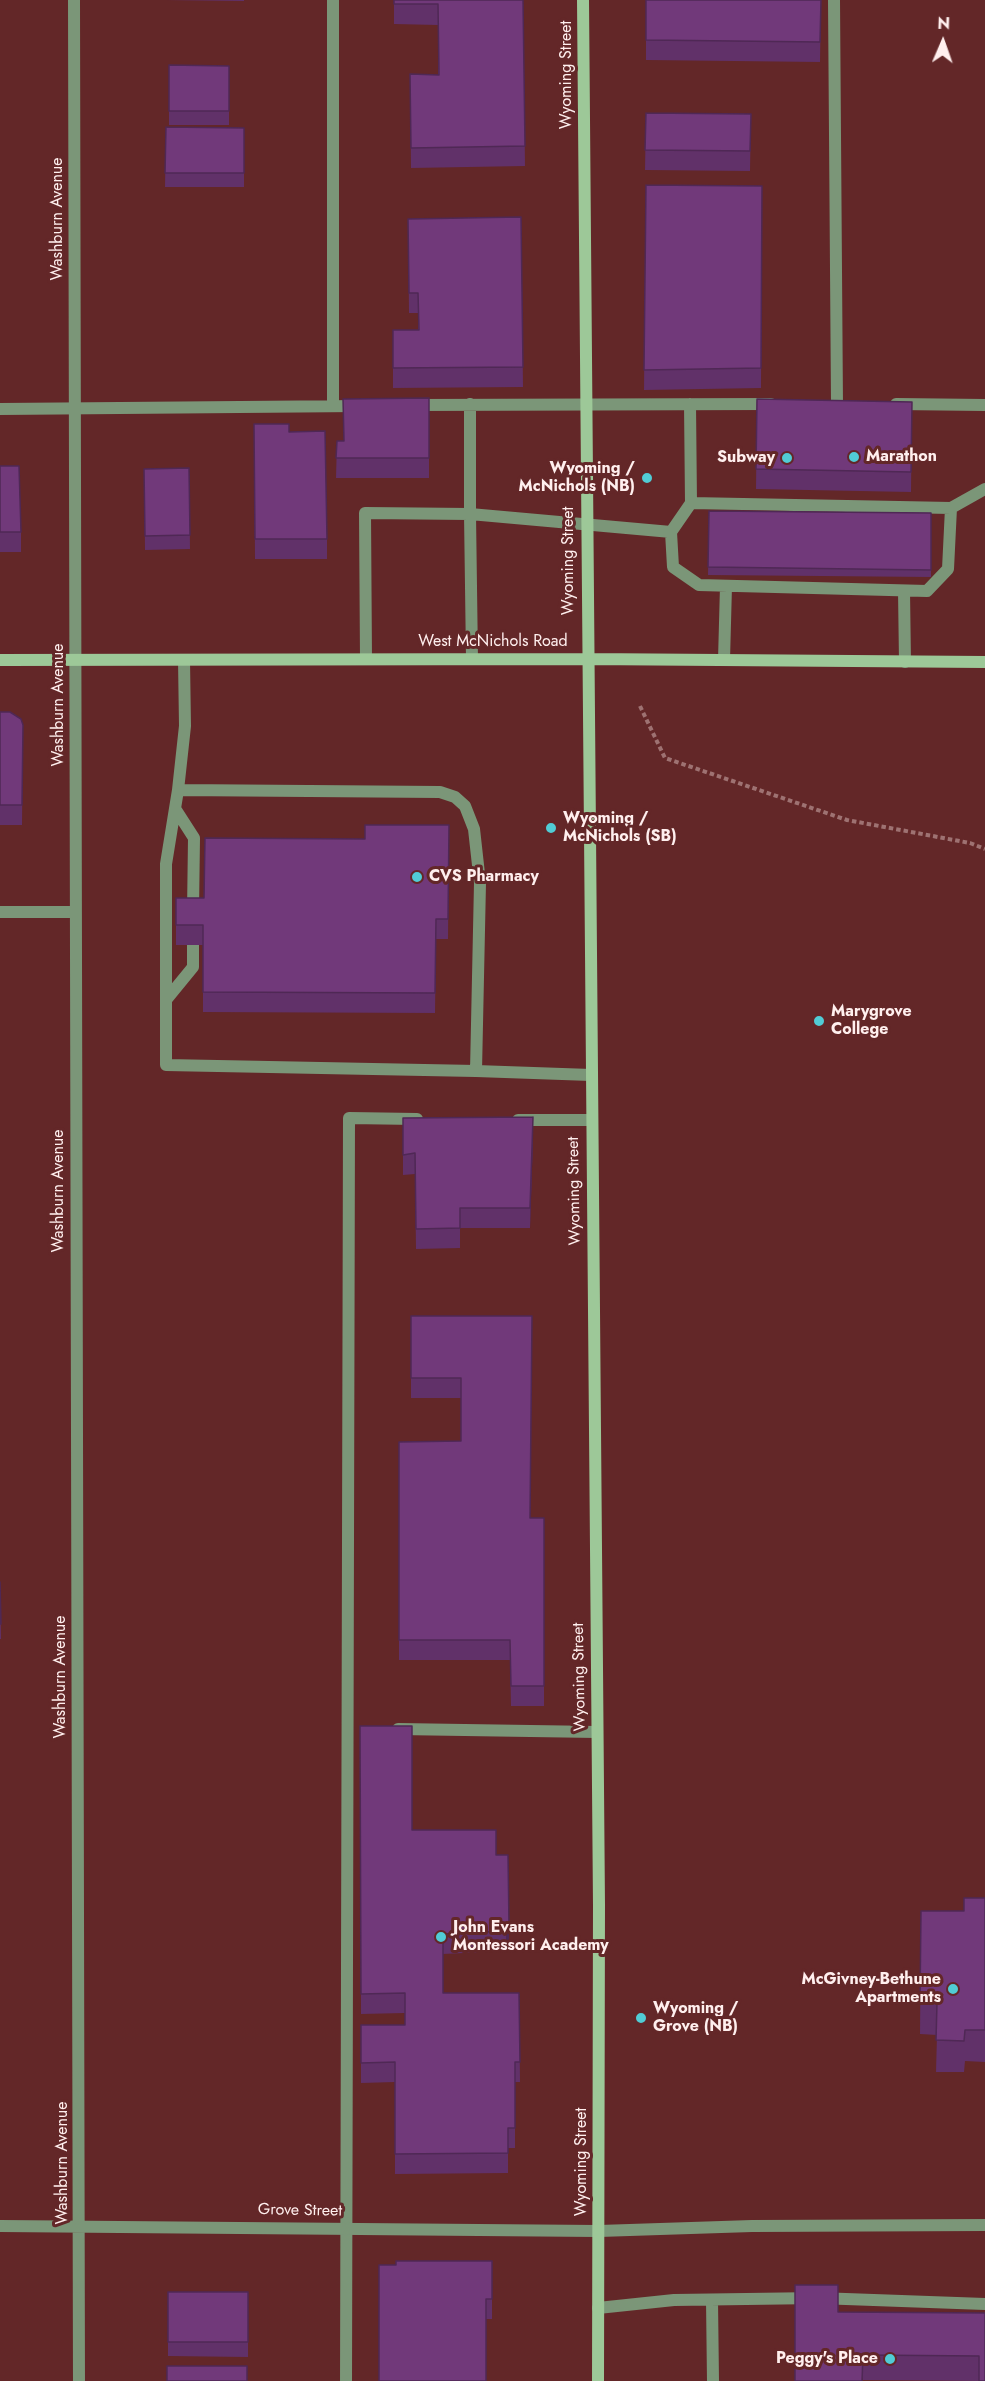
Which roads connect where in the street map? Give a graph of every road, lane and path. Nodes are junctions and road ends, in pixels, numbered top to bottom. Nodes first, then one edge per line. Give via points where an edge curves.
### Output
1 (74, 0) edge
2 (333, 0) edge
3 (583, 0) edge
4 (834, 0) edge
5 (585, 403) junction
6 (470, 404) junction
7 (690, 404) junction
8 (780, 404) edge
9 (837, 404) edge
10 (883, 404) edge
11 (379, 405) edge
12 (401, 405) edge
13 (985, 405) edge
14 (333, 406) junction
15 (0, 409) edge
16 (76, 409) junction
17 (985, 489) edge
18 (691, 502) junction
19 (733, 503) junction
20 (784, 504) junction
21 (867, 506) junction
22 (951, 508) junction
23 (470, 514) junction
24 (733, 518) edge
25 (784, 519) edge
26 (867, 520) edge
27 (586, 524) junction
28 (671, 532) junction
29 (866, 576) edge
30 (731, 582) junction
31 (866, 589) junction
32 (904, 591) junction
33 (366, 659) junction
34 (472, 659) junction
35 (587, 659) junction
36 (0, 660) edge
37 (75, 660) junction
38 (183, 660) junction
39 (724, 660) junction
40 (905, 662) junction
41 (985, 662) edge
42 (640, 706) dead end
43 (178, 790) junction
44 (176, 810) junction
45 (985, 849) edge
46 (0, 912) edge
47 (75, 912) junction
48 (193, 918) edge
49 (193, 945) edge
50 (166, 1000) junction
51 (476, 1071) junction
52 (591, 1075) junction
53 (430, 1119) edge
54 (510, 1120) edge
55 (591, 1120) junction
56 (389, 1729) edge
57 (597, 1732) junction
58 (985, 2225) edge
59 (0, 2226) edge
60 (80, 2226) junction
61 (345, 2228) junction
62 (599, 2231) junction
63 (712, 2300) junction
64 (985, 2304) edge
65 (598, 2308) junction
66 (79, 2381) edge
67 (346, 2381) edge
68 (598, 2381) edge
69 (713, 2381) edge

1 - 16 street, Washburn Avenue
2 - 14 street
3 - 5 street, Wyoming Street
4 - 9 street
5 - 6 street
5 - 7 street
5 - 27 street, Wyoming Street
6 - 12 street
6 - 23 street
7 - 8 street
7 - 18 street
10 - 13 street
11 - 14 street
14 - 16 street
15 - 16 street
16 - 37 street, Washburn Avenue
17 - 22 street
18 - 19 street
18 - 28 street
19 - 20 street
19 - 24 street
20 - 21 street via 826,512
20 - 25 street
21 - 22 street
21 - 26 street
22 - 32 street via 948,569 927,591
23 - 27 street
23 - 33 street via 365,513
23 - 34 street
27 - 28 street
27 - 35 street, Wyoming Street
28 - 30 street via 673,567 699,585
29 - 31 street
30 - 31 street via 826,582
30 - 39 street
31 - 32 street
32 - 40 street
33 - 34 street, West McNichols Road
33 - 38 street, West McNichols Road
34 - 35 street, West McNichols Road
35 - 39 street, West McNichols Road
35 - 52 street, Wyoming Street
36 - 37 street, West McNichols Road
37 - 38 street, West McNichols Road
37 - 47 street, Washburn Avenue
38 - 43 street via 185,726
39 - 40 street, West McNichols Road
40 - 41 street, West McNichols Road
42 - 45 path via 665,758 847,820
43 - 44 street
43 - 51 street via 440,792 465,806 474,829 480,883
44 - 48 street via 194,838
44 - 50 street via 166,864
46 - 47 street
47 - 60 street, Washburn Avenue
49 - 50 street via 193,967
50 - 51 street via 166,1065
51 - 52 street
52 - 55 street, Wyoming Street
53 - 61 street via 349,1119
54 - 55 street
55 - 57 street, Wyoming Street
56 - 57 street
57 - 62 street, Wyoming Street
58 - 62 street, Grove Street
59 - 60 street, Grove Street
60 - 61 street, Grove Street
60 - 66 street, Washburn Avenue
61 - 62 street, Grove Street
61 - 67 street
62 - 65 street, Wyoming Street
63 - 64 street via 818,2298
63 - 65 street
63 - 69 street
65 - 68 street, Wyoming Street

